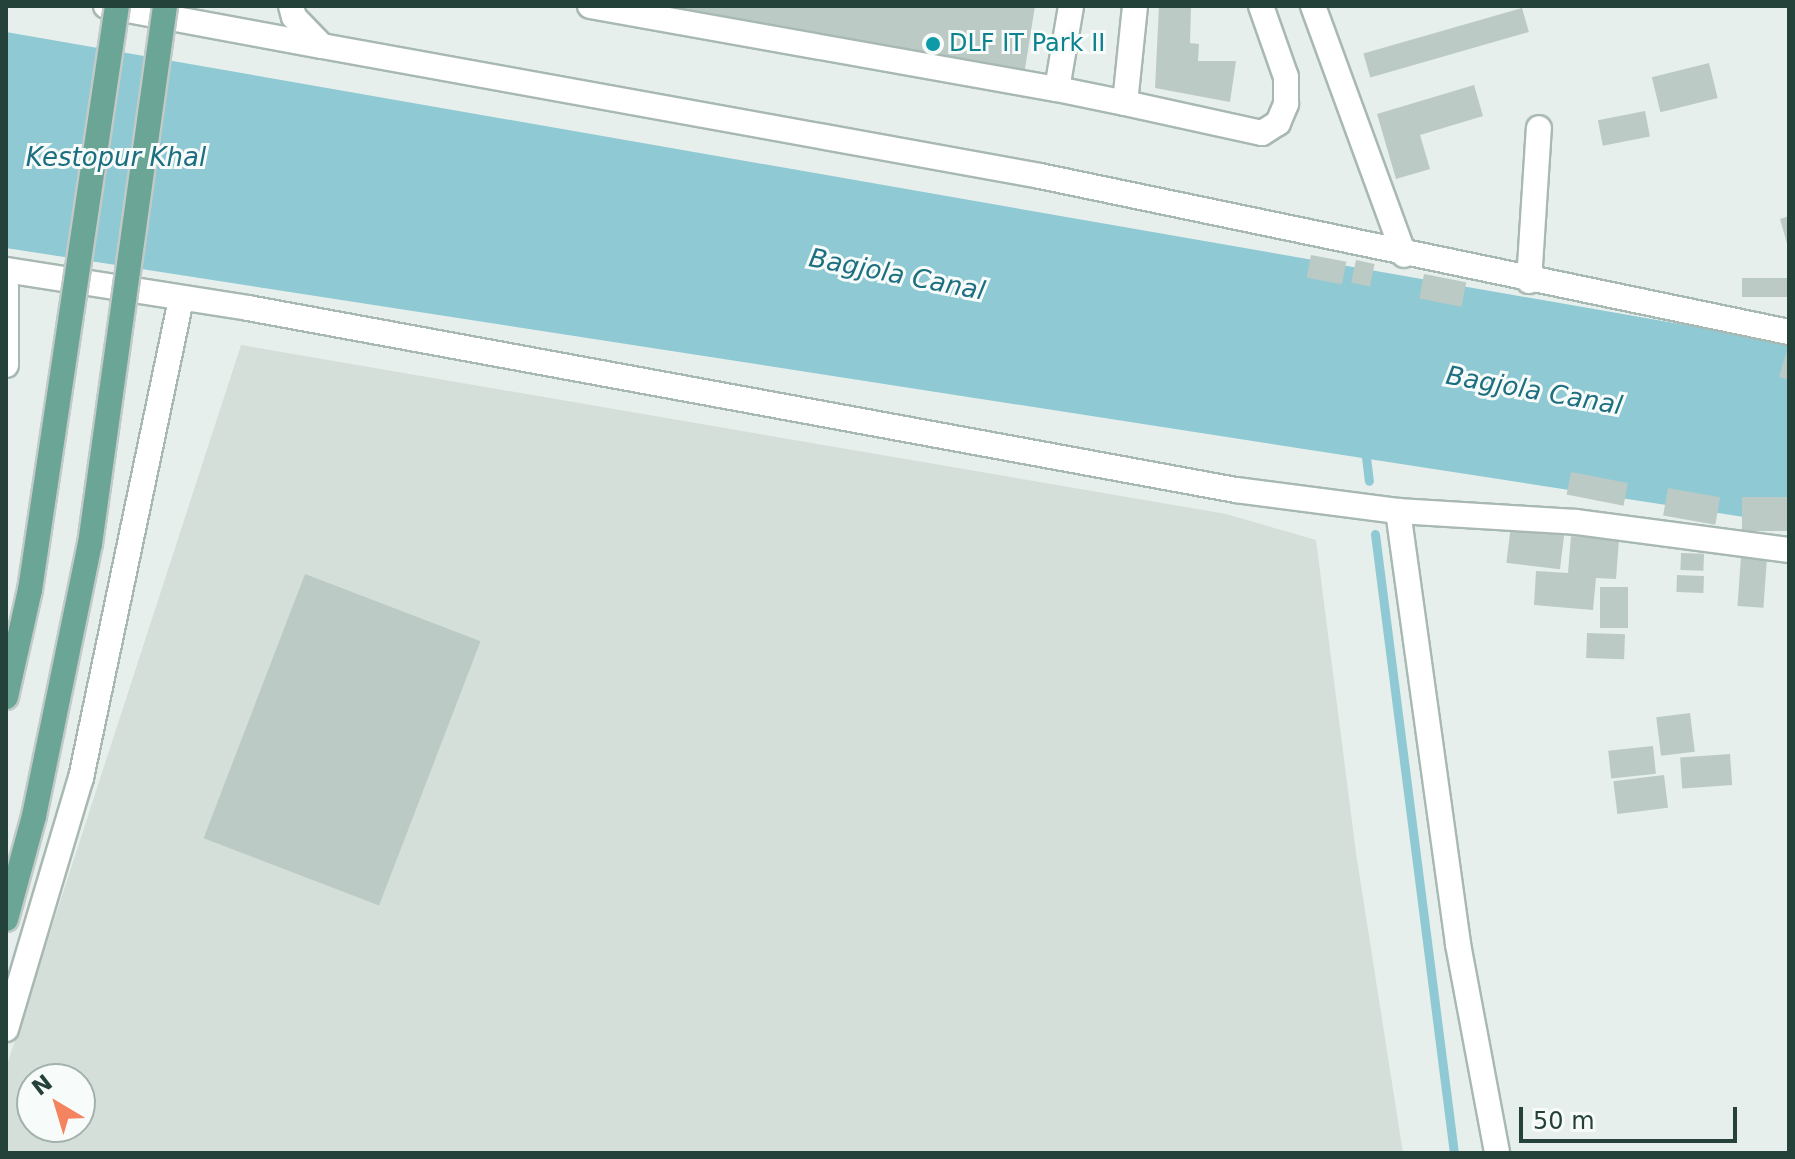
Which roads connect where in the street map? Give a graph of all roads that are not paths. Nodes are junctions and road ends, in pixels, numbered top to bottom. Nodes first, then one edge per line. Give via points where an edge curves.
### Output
1 (106, 6) edge
2 (117, 6) edge
3 (165, 6) edge
4 (291, 6) edge
5 (590, 6) edge
6 (1071, 6) edge
7 (1135, 6) edge
8 (1261, 6) edge
9 (1313, 6) edge
10 (322, 46) junction
11 (1057, 89) junction
12 (1125, 103) junction
13 (1539, 128) dead end
14 (1404, 255) junction
15 (6, 270) edge
16 (1529, 281) junction
17 (6, 287) edge
18 (181, 299) junction
19 (1789, 332) edge
20 (6, 365) edge
21 (1398, 511) junction
22 (1789, 550) edge
23 (6, 697) edge
24 (6, 919) edge
25 (6, 1029) edge
26 (1497, 1153) edge

1 - 10 street
2 - 23 main road, bridge via 32,575
3 - 24 main road, bridge via 139,160 90,544 34,816
4 - 10 street via 294,17
5 - 11 street
6 - 11 street
7 - 12 street
8 - 12 street via 1286,77 1286,104 1278,123 1262,133
9 - 14 street
10 - 14 street via 1040,176
11 - 12 street
13 - 16 street
14 - 16 street
15 - 18 street
16 - 19 street
17 - 20 street
18 - 21 street via 1236,490
18 - 25 street via 81,778
21 - 22 street via 1576,522
21 - 26 street via 1458,944

